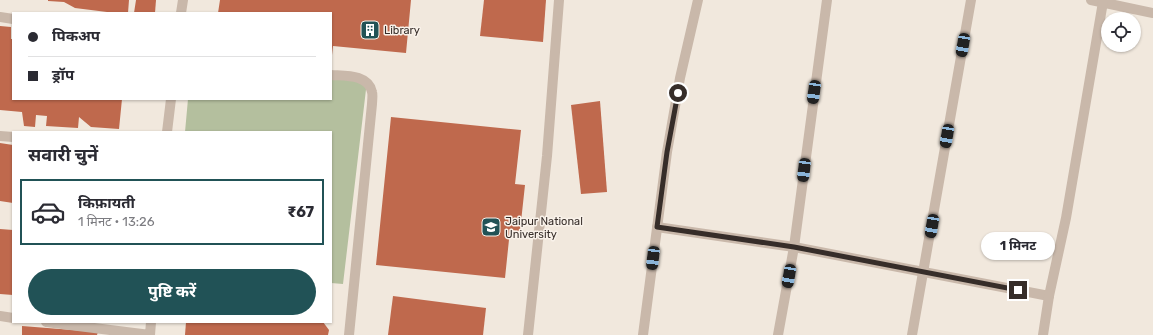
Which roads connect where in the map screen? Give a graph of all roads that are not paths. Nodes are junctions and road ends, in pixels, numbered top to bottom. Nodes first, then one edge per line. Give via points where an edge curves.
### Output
1 (183, 0) edge
2 (559, 0) edge
3 (698, 0) edge
4 (827, 0) edge
5 (971, 0) edge
6 (1091, 0) edge
7 (1103, 2) junction
8 (181, 12) edge
9 (1153, 13) edge
10 (0, 17) edge
11 (12, 18) edge
12 (332, 75) edge
13 (171, 100) edge
14 (167, 131) edge
15 (0, 136) edge
16 (12, 137) edge
17 (657, 227) junction
18 (794, 247) junction
19 (924, 272) junction
20 (1049, 296) junction
21 (0, 316) edge
22 (12, 318) edge
23 (54, 323) edge
24 (151, 323) edge
25 (349, 335) edge
26 (528, 335) edge
27 (643, 335) edge
28 (778, 335) edge
29 (912, 335) edge
30 (1043, 335) edge

1 - 8 street
2 - 26 street via 547,156
3 - 17 street via 680,78
4 - 18 street
5 - 19 street
6 - 7 street
7 - 9 street
7 - 20 street via 1066,218
10 - 11 street
12 - 25 street via 357,76 367,82 372,91
13 - 14 street
15 - 16 street
17 - 18 street
17 - 27 street
18 - 19 street
18 - 28 street
19 - 20 street
19 - 29 street
20 - 30 street
21 - 22 street
23 - 24 street via 150,335

